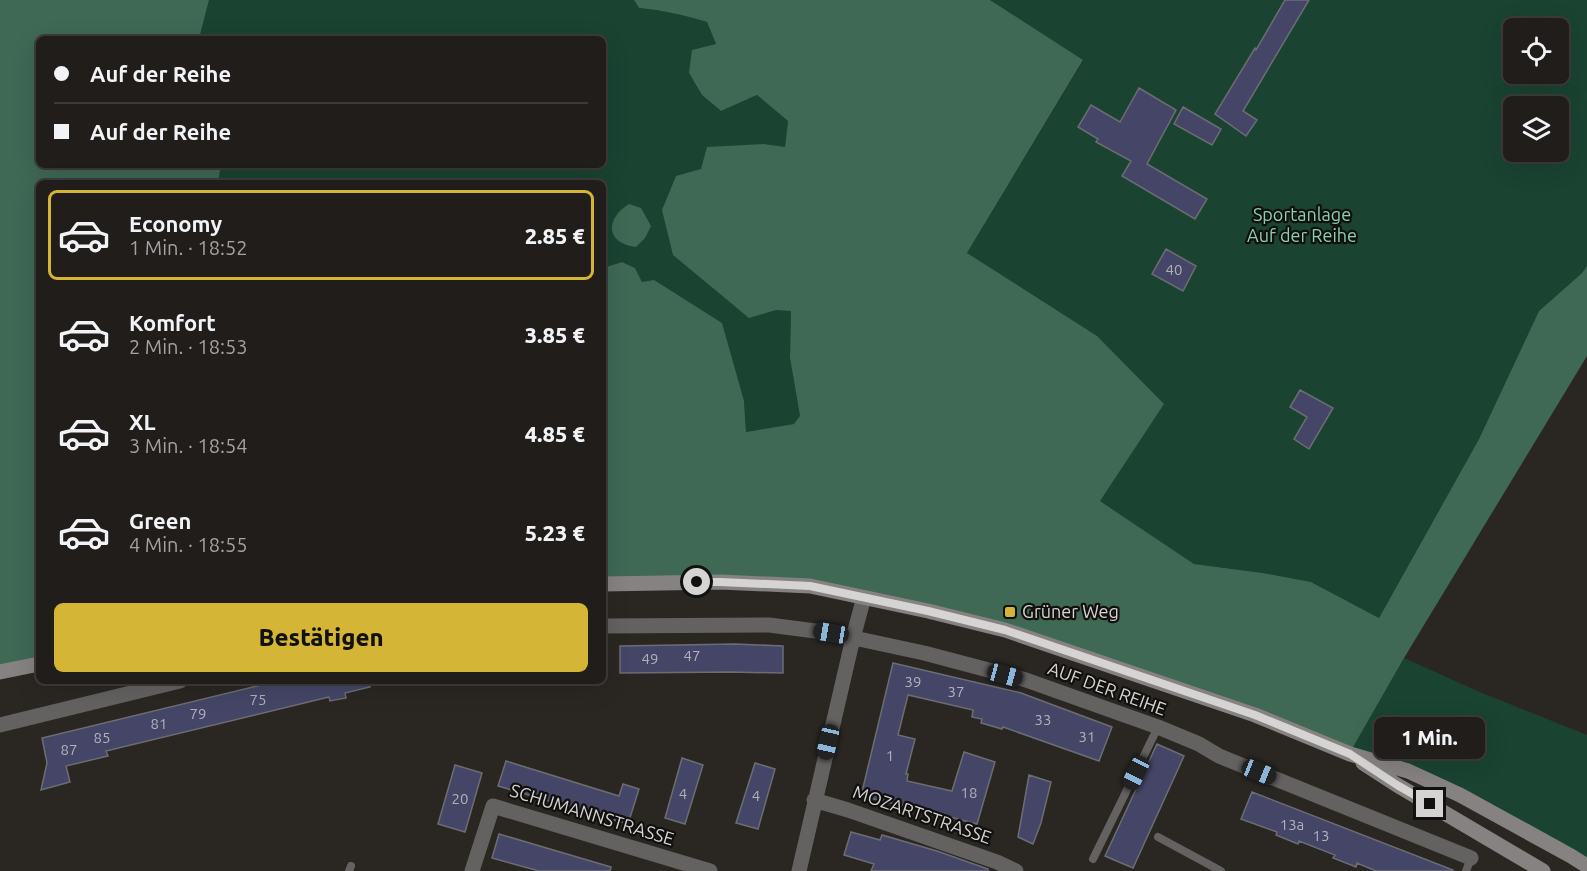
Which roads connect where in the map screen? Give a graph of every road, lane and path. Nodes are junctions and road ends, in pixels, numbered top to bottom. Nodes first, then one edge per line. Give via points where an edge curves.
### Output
1 (606, 584) edge
2 (864, 597) junction
3 (606, 626) edge
4 (853, 638) junction
5 (36, 665) edge
6 (0, 672) edge
7 (168, 684) edge
8 (0, 726) edge
9 (1158, 727) junction
10 (1350, 754) junction
11 (814, 801) junction
12 (1158, 837) dead end
13 (1093, 859) dead end
14 (1468, 865) edge
15 (1587, 866) edge
16 (472, 871) edge
17 (710, 871) edge
18 (799, 871) edge
19 (1016, 871) edge
20 (1221, 871) edge
21 (1544, 871) edge

1 - 2 main road, AUF DER REIHE via 720,582 810,586
2 - 4 street
2 - 10 main road, AUF DER REIHE via 1005,630 1255,715
3 - 4 street, AUF DER REIHE via 769,625
4 - 9 street, AUF DER REIHE via 1026,680
4 - 11 street
5 - 6 main road
7 - 8 street
9 - 13 lane
9 - 14 street, AUF DER REIHE
10 - 15 main road, AUF DER REIHE via 1408,771 1460,795
10 - 21 main road, AUF DER REIHE
11 - 18 street
11 - 19 street, MOZARTSTRASSE
12 - 20 lane
16 - 17 street, SCHUMANNSTRASSE via 493,806

